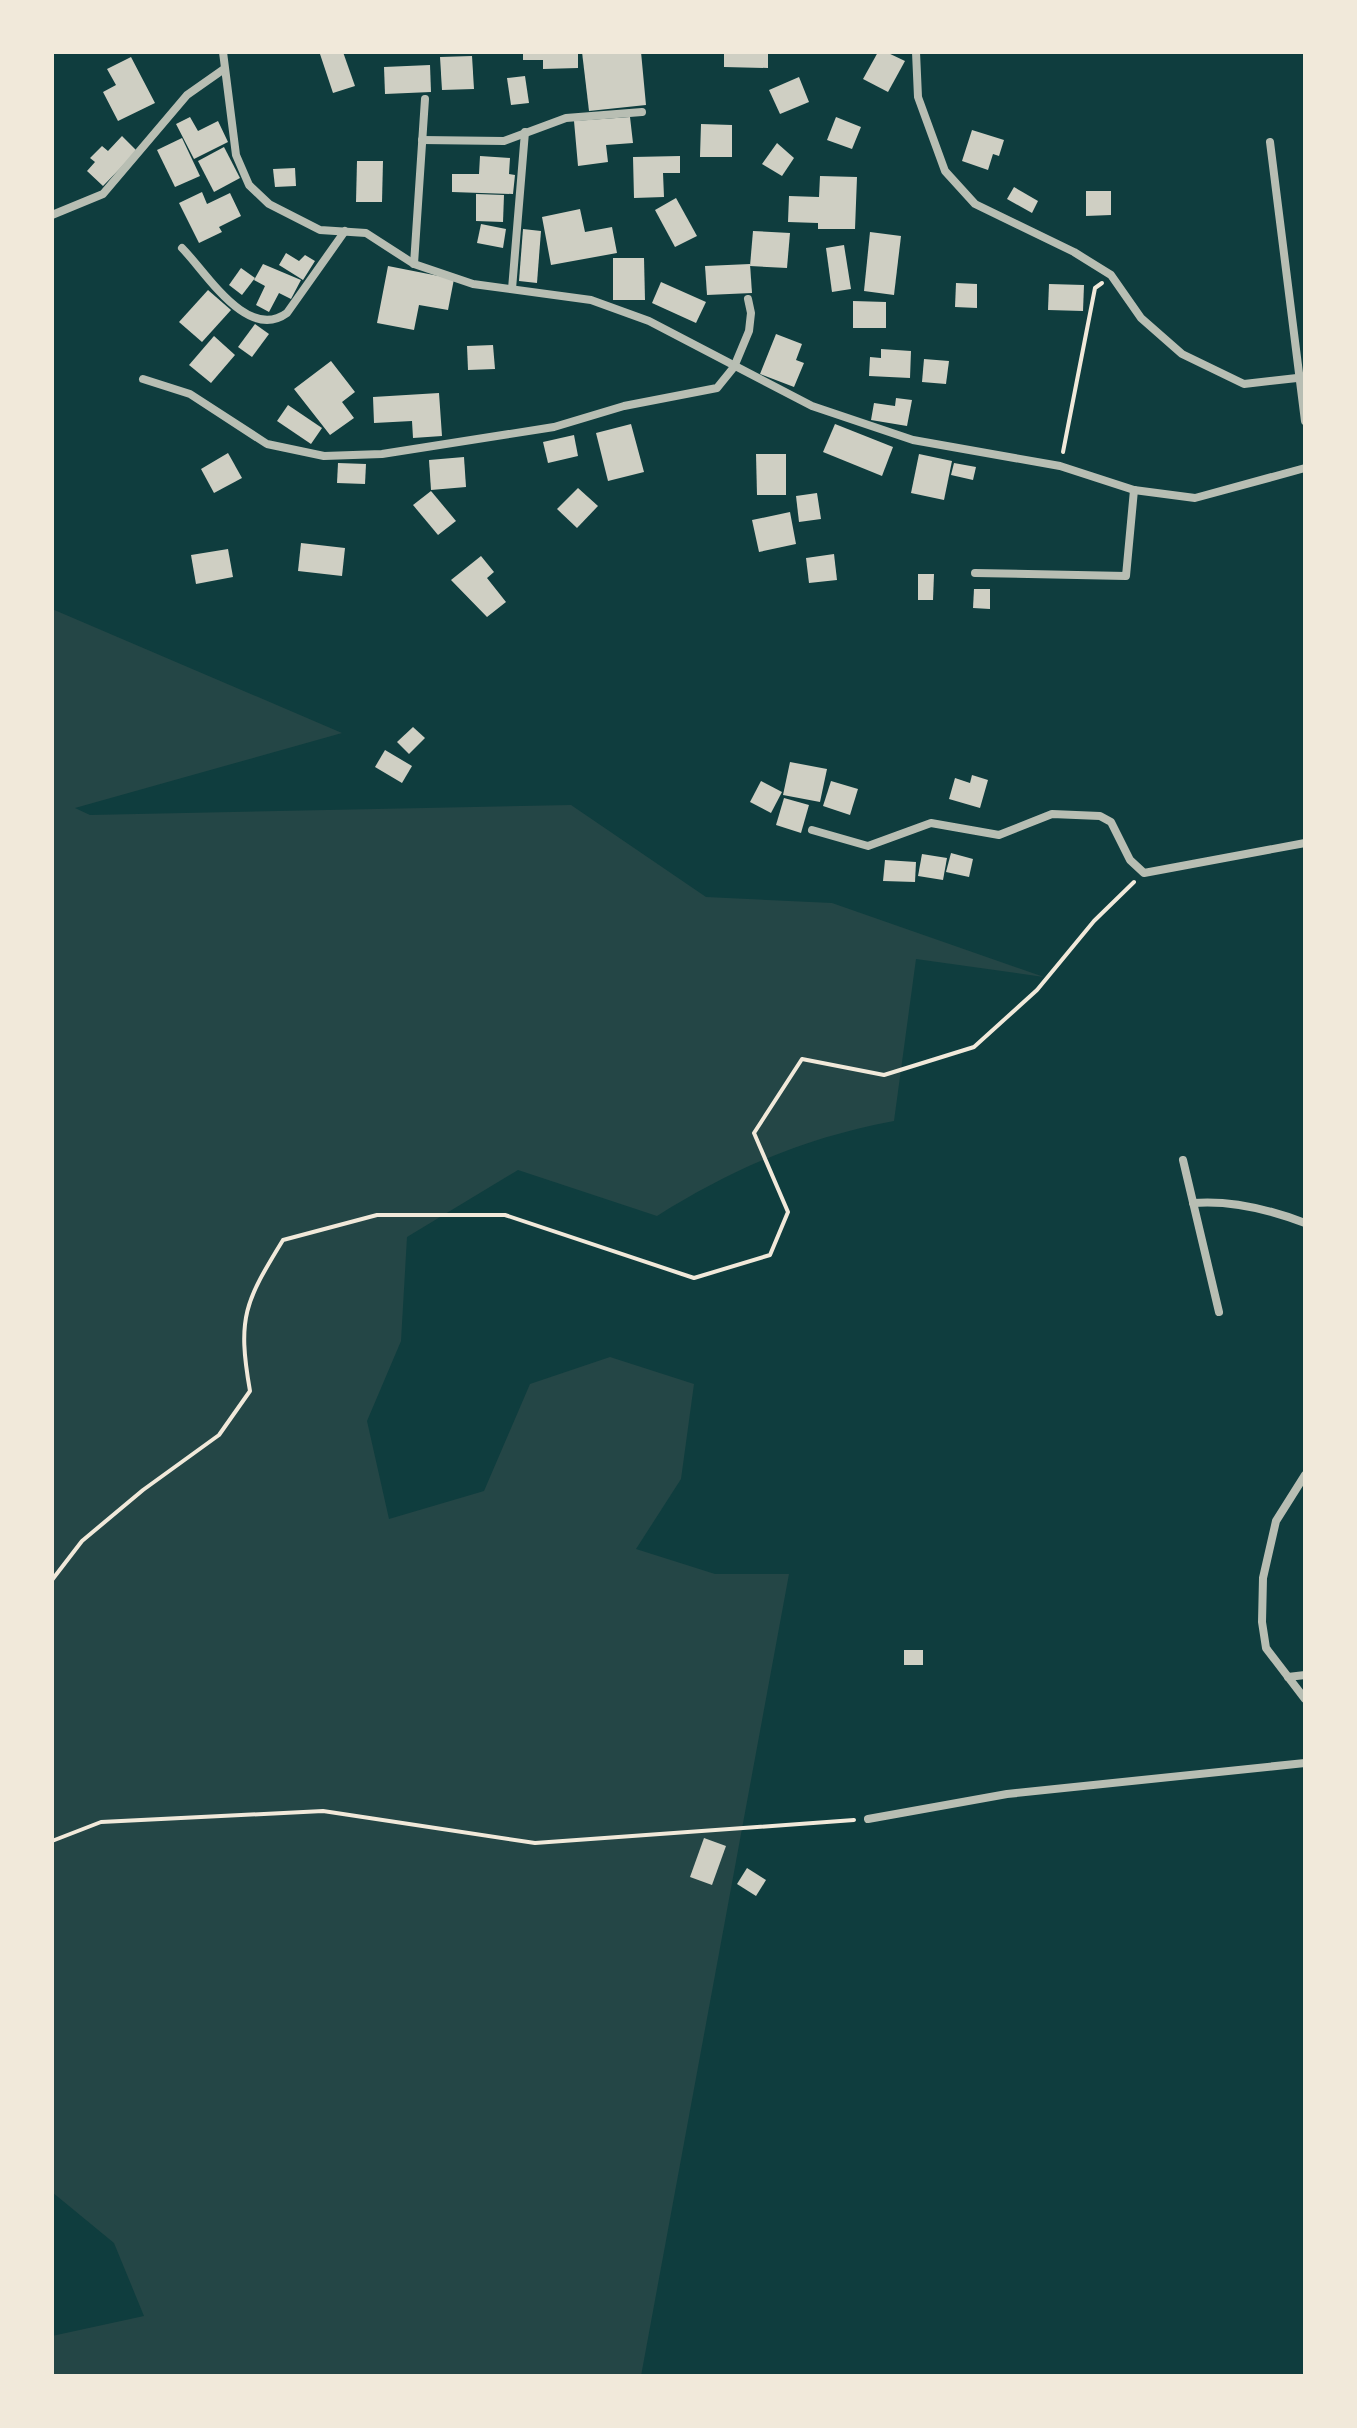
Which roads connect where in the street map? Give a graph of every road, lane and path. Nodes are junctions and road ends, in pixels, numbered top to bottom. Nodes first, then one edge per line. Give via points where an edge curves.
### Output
1 (223, 52) edge
2 (916, 52) edge
3 (224, 69) junction
4 (425, 99) dead end
5 (642, 112) dead end
6 (525, 132) junction
7 (422, 140) junction
8 (1270, 142) dead end
9 (52, 215) edge
10 (345, 231) junction
11 (182, 248) dead end
12 (414, 264) junction
13 (1111, 275) junction
14 (512, 289) junction
15 (748, 299) dead end
16 (734, 367) junction
17 (1297, 378) junction
18 (143, 379) dead end
19 (1305, 421) edge
20 (1060, 466) junction
21 (1305, 468) edge
22 (1134, 490) junction
23 (975, 573) dead end
24 (812, 830) dead end
25 (1305, 843) edge
26 (1144, 873) junction
27 (1183, 1160) dead end
28 (1193, 1203) junction
29 (1305, 1223) edge
30 (1219, 1312) dead end
31 (1305, 1475) edge
32 (52, 1580) edge
33 (1305, 1675) edge
34 (1288, 1677) junction
35 (1305, 1699) edge
36 (1305, 1763) edge
37 (868, 1819) joint
38 (52, 1841) edge

1 - 3 street
2 - 13 street via 918,97 945,171 975,204
3 - 9 street via 187,95 103,194
3 - 10 street via 236,155 249,185 269,204 320,230
4 - 7 street
5 - 6 street via 566,118
6 - 7 street via 504,141
6 - 14 street
7 - 12 street
8 - 17 street
10 - 11 street via 276,321 263,321 227,302
10 - 12 street via 366,233
12 - 14 street via 473,284
13 - 17 street via 1141,318 1182,354 1244,384
13 - 20 path via 1095,288
14 - 16 street via 591,300 649,321
15 - 16 street via 749,331
16 - 18 street via 717,388 624,406 554,427 382,454 324,456 267,444 190,394
16 - 20 street via 812,406 899,436
17 - 19 street
20 - 22 street
21 - 22 street via 1195,498
22 - 23 street via 1126,576
24 - 26 street via 868,846 931,823 999,835 1052,814 1100,816 1111,822 1130,860
25 - 26 street
26 - 32 path via 1094,921 1037,990 974,1047 884,1075 802,1059 754,1133 788,1212 770,1255 694,1278 505,1215 377,1215 283,1240 250,1294 242,1345 250,1391 219,1435 82,1541
27 - 28 street
28 - 29 street via 1271,1211
28 - 30 street
31 - 34 street via 1276,1521 1263,1578 1266,1648
33 - 34 street
34 - 35 street
36 - 37 street via 1007,1794
37 - 38 path via 535,1843 323,1811 101,1822

